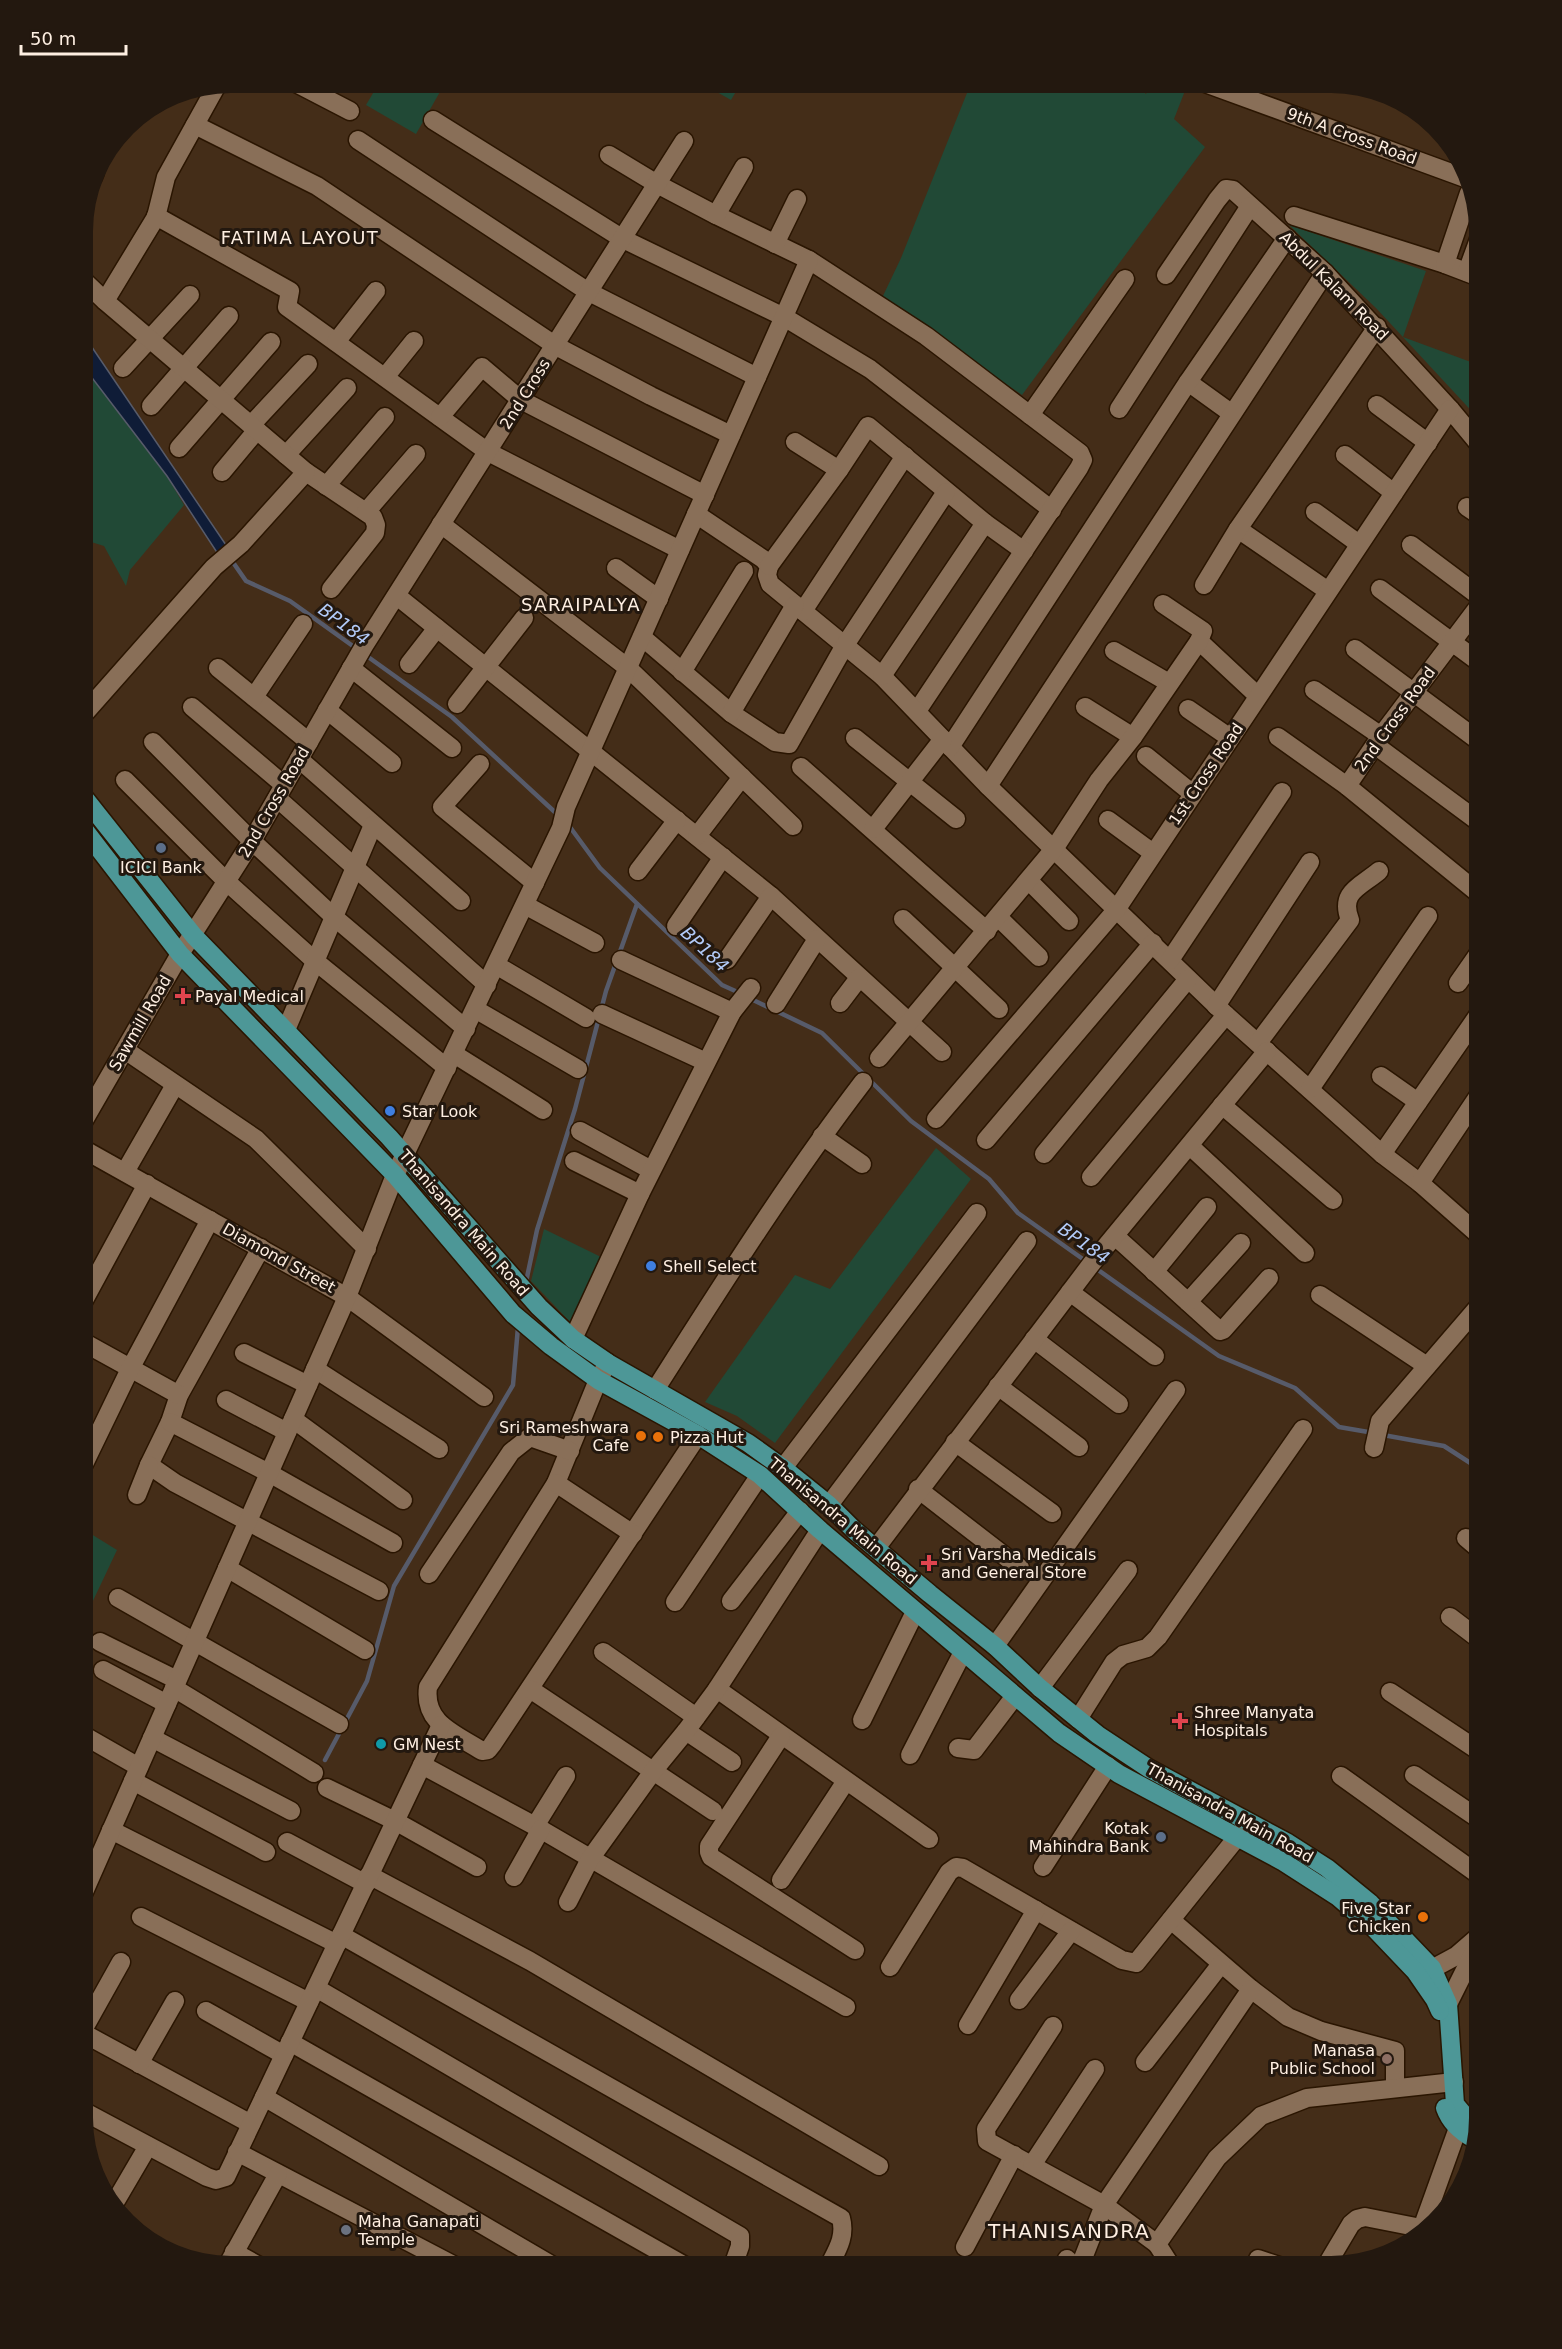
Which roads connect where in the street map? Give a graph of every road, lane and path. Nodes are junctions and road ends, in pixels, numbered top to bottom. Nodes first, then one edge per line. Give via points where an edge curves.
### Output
1 (316, 93) edge
2 (1232, 93) edge
3 (212, 95) edge
4 (350, 111) dead end
5 (433, 120) dead end
6 (195, 125) junction
7 (358, 140) dead end
8 (684, 141) dead end
9 (609, 154) dead end
10 (744, 167) dead end
11 (1458, 175) edge
12 (657, 184) junction
13 (797, 199) dead end
14 (1466, 203) edge
15 (1250, 206) junction
16 (716, 215) junction
17 (156, 216) junction
18 (1293, 216) dead end
19 (1287, 238) junction
20 (623, 239) junction
21 (775, 244) junction
22 (809, 260) junction
23 (1445, 264) junction
24 (1325, 273) junction
25 (1469, 273) edge
26 (1125, 279) dead end
27 (1202, 279) junction
28 (93, 289) edge
29 (376, 291) dead end
30 (587, 291) junction
31 (190, 295) dead end
32 (105, 300) junction
33 (229, 316) dead end
34 (784, 317) junction
35 (1377, 327) junction
36 (150, 339) junction
37 (414, 341) dead end
38 (271, 342) dead end
39 (336, 342) junction
40 (555, 346) junction
41 (308, 364) dead end
42 (123, 368) dead end
43 (185, 369) junction
44 (385, 377) junction
45 (757, 377) junction
46 (1188, 382) junction
47 (347, 388) dead end
48 (221, 400) junction
49 (521, 400) junction
50 (1377, 405) dead end
51 (151, 406) dead end
52 (1450, 409) junction
53 (1119, 410) dead end
54 (1231, 414) junction
55 (1030, 415) junction
56 (385, 417) dead end
57 (440, 417) junction
58 (254, 428) junction
59 (1469, 432) edge
60 (731, 435) junction
61 (795, 442) dead end
62 (1428, 442) junction
63 (179, 448) dead end
64 (488, 452) junction
65 (416, 454) dead end
66 (286, 455) junction
67 (904, 456) junction
68 (1346, 456) dead end
69 (839, 470) junction
70 (222, 472) dead end
71 (306, 472) junction
72 (326, 486) junction
73 (946, 492) junction
74 (1394, 493) junction
75 (705, 495) junction
76 (1052, 510) junction
77 (366, 512) junction
78 (1315, 512) dead end
79 (696, 514) junction
80 (985, 523) junction
81 (441, 525) junction
82 (1238, 529) junction
83 (1359, 544) junction
84 (1411, 545) dead end
85 (680, 550) junction
86 (1024, 551) junction
87 (769, 566) junction
88 (616, 568) dead end
89 (744, 571) dead end
90 (1204, 585) dead end
91 (1469, 588) edge
92 (331, 589) dead end
93 (1380, 589) dead end
94 (1328, 591) junction
95 (397, 596) junction
96 (658, 599) junction
97 (1163, 604) dead end
98 (799, 608) junction
99 (524, 618) dead end
100 (1469, 619) edge
101 (303, 624) dead end
102 (437, 628) junction
103 (642, 637) junction
104 (1199, 641) junction
105 (1452, 641) junction
106 (845, 645) junction
107 (1355, 649) dead end
108 (1114, 651) dead end
109 (1469, 654) edge
110 (357, 657) junction
111 (409, 664) dead end
112 (485, 666) junction
113 (218, 668) dead end
114 (628, 668) junction
115 (682, 672) junction
116 (882, 676) junction
117 (1169, 683) junction
118 (1314, 690) dead end
119 (1414, 693) junction
120 (1258, 696) junction
121 (254, 697) junction
122 (93, 704) edge
123 (457, 704) dead end
124 (192, 707) dead end
125 (1085, 707) dead end
126 (1188, 709) dead end
127 (327, 710) junction
128 (918, 711) junction
129 (731, 713) junction
130 (1469, 734) edge
131 (1133, 737) junction
132 (1278, 737) dead end
133 (855, 738) dead end
134 (1230, 738) junction
135 (1378, 741) junction
136 (153, 742) dead end
137 (309, 742) junction
138 (946, 743) junction
139 (452, 748) dead end
140 (592, 750) junction
141 (1146, 756) dead end
142 (299, 759) junction
143 (392, 763) dead end
144 (480, 764) dead end
145 (801, 767) dead end
146 (742, 777) junction
147 (125, 780) dead end
148 (911, 781) junction
149 (988, 786) junction
150 (1347, 786) junction
151 (280, 792) junction
152 (1282, 792) dead end
153 (1193, 794) junction
154 (93, 809) edge
155 (1469, 814) edge
156 (956, 819) dead end
157 (677, 820) junction
158 (1108, 820) dead end
159 (374, 825) junction
160 (793, 826) dead end
161 (873, 829) junction
162 (697, 836) junction
163 (93, 841) edge
164 (252, 841) junction
165 (1054, 849) junction
166 (1153, 853) junction
167 (723, 857) junction
168 (1310, 862) dead end
169 (355, 869) junction
170 (638, 871) dead end
171 (1379, 871) dead end
172 (1029, 881) junction
173 (227, 882) junction
174 (535, 884) junction
175 (1469, 885) edge
176 (771, 896) junction
177 (461, 901) dead end
178 (525, 905) junction
179 (1116, 910) junction
180 (1428, 916) dead end
181 (334, 917) junction
182 (903, 919) dead end
183 (1069, 921) dead end
184 (993, 924) junction
185 (676, 926) dead end
186 (194, 936) junction
187 (817, 939) junction
188 (595, 943) dead end
189 (1153, 943) junction
190 (180, 954) junction
191 (1039, 957) dead end
192 (621, 960) dead end
193 (727, 960) dead end
194 (1170, 960) junction
195 (315, 962) junction
196 (496, 965) junction
197 (1469, 967) edge
198 (955, 968) junction
199 (859, 978) junction
200 (1188, 980) junction
201 (1458, 982) dead end
202 (487, 985) junction
203 (751, 988) dead end
204 (840, 1003) dead end
205 (776, 1004) dead end
206 (475, 1009) junction
207 (999, 1009) dead end
208 (1221, 1010) junction
209 (732, 1012) junction
210 (907, 1022) junction
211 (1469, 1028) edge
212 (466, 1029) junction
213 (286, 1030) junction
214 (1263, 1047) junction
215 (125, 1050) junction
216 (942, 1052) dead end
217 (879, 1058) dead end
218 (451, 1061) junction
219 (706, 1062) junction
220 (578, 1069) dead end
221 (1382, 1076) dead end
222 (863, 1082) dead end
223 (175, 1085) junction
224 (1310, 1089) junction
225 (1418, 1102) junction
226 (93, 1105) edge
227 (1222, 1105) junction
228 (543, 1110) dead end
229 (1469, 1110) edge
230 (936, 1119) dead end
231 (580, 1131) dead end
232 (822, 1136) junction
233 (986, 1140) dead end
234 (1190, 1146) junction
235 (1044, 1154) dead end
236 (1382, 1154) junction
237 (93, 1155) edge
238 (406, 1156) junction
239 (574, 1161) dead end
240 (862, 1164) dead end
241 (651, 1170) junction
242 (124, 1172) junction
243 (395, 1175) junction
244 (1091, 1177) dead end
245 (1420, 1183) junction
246 (147, 1184) junction
247 (640, 1194) junction
248 (1333, 1200) dead end
249 (1207, 1207) dead end
250 (977, 1213) dead end
251 (210, 1220) junction
252 (1469, 1220) edge
253 (1115, 1236) junction
254 (1027, 1241) dead end
255 (1241, 1243) dead end
256 (261, 1248) junction
257 (366, 1249) junction
258 (1305, 1253) dead end
259 (1154, 1272) junction
260 (1269, 1278) dead end
261 (93, 1284) edge
262 (1070, 1292) junction
263 (1320, 1295) dead end
264 (348, 1297) junction
265 (1188, 1302) junction
266 (1469, 1318) edge
267 (573, 1339) junction
268 (1034, 1339) junction
269 (93, 1348) edge
270 (244, 1353) dead end
271 (1155, 1356) dead end
272 (608, 1363) junction
273 (1427, 1366) junction
274 (130, 1369) junction
275 (312, 1377) junction
276 (598, 1380) junction
277 (998, 1386) junction
278 (655, 1390) junction
279 (1176, 1390) dead end
280 (179, 1395) junction
281 (484, 1397) dead end
282 (226, 1400) dead end
283 (1119, 1404) dead end
284 (170, 1422) junction
285 (290, 1426) junction
286 (1303, 1429) dead end
287 (698, 1435) junction
288 (955, 1442) junction
289 (93, 1445) edge
290 (1079, 1447) dead end
291 (1374, 1448) dead end
292 (439, 1449) dead end
293 (570, 1451) junction
294 (149, 1465) junction
295 (783, 1468) junction
296 (269, 1473) junction
297 (760, 1474) junction
298 (556, 1483) junction
299 (918, 1489) junction
300 (137, 1495) dead end
301 (403, 1500) dead end
302 (830, 1505) junction
303 (800, 1511) junction
304 (1052, 1513) dead end
305 (248, 1521) junction
306 (820, 1530) junction
307 (633, 1534) junction
308 (393, 1543) dead end
309 (876, 1548) junction
310 (227, 1568) junction
311 (1020, 1568) dead end
312 (1128, 1570) dead end
313 (429, 1574) dead end
314 (379, 1591) dead end
315 (118, 1598) dead end
316 (731, 1601) dead end
317 (675, 1602) dead end
318 (915, 1612) junction
319 (1450, 1617) dead end
320 (1469, 1631) edge
321 (100, 1642) dead end
322 (194, 1642) junction
323 (995, 1646) junction
324 (365, 1650) dead end
325 (603, 1652) dead end
326 (963, 1652) junction
327 (103, 1670) dead end
328 (1041, 1688) junction
329 (530, 1689) junction
330 (717, 1689) junction
331 (172, 1691) junction
332 (1390, 1692) dead end
333 (1015, 1696) junction
334 (1078, 1719) junction
335 (862, 1720) dead end
336 (339, 1724) dead end
337 (691, 1724) junction
338 (441, 1725) junction
339 (781, 1736) junction
340 (152, 1738) junction
341 (93, 1743) edge
342 (1469, 1744) edge
343 (958, 1748) dead end
344 (910, 1755) dead end
345 (732, 1762) dead end
346 (422, 1765) junction
347 (1108, 1766) junction
348 (654, 1770) junction
349 (314, 1773) dead end
350 (136, 1774) junction
351 (1414, 1775) dead end
352 (566, 1776) dead end
353 (1341, 1776) dead end
354 (846, 1781) junction
355 (327, 1788) dead end
356 (291, 1811) dead end
357 (713, 1811) dead end
358 (1469, 1812) edge
359 (395, 1821) junction
360 (1249, 1822) junction
361 (538, 1828) junction
362 (111, 1830) junction
363 (1237, 1838) junction
364 (929, 1839) dead end
365 (287, 1842) dead end
366 (266, 1852) dead end
367 (590, 1859) junction
368 (477, 1866) dead end
369 (1042, 1866) dead end
370 (1469, 1868) edge
371 (93, 1870) edge
372 (514, 1877) dead end
373 (367, 1880) junction
374 (781, 1880) dead end
375 (568, 1902) dead end
376 (1036, 1910) junction
377 (141, 1917) dead end
378 (1171, 1920) junction
379 (1071, 1930) junction
380 (339, 1940) junction
381 (1469, 1945) edge
382 (855, 1950) dead end
383 (1469, 1960) edge
384 (121, 1962) dead end
385 (1221, 1964) junction
386 (890, 1967) dead end
387 (1425, 1972) junction
388 (1251, 1989) junction
389 (312, 1995) junction
390 (1019, 2000) dead end
391 (175, 2001) dead end
392 (1444, 2006) junction
393 (846, 2007) dead end
394 (206, 2011) dead end
395 (93, 2012) edge
396 (968, 2025) dead end
397 (1053, 2026) dead end
398 (93, 2037) edge
399 (287, 2049) junction
400 (1145, 2062) dead end
401 (139, 2064) junction
402 (1095, 2069) dead end
403 (1448, 2083) junction
404 (1395, 2088) junction
405 (264, 2097) junction
406 (93, 2117) edge
407 (1467, 2123) edge
408 (250, 2124) junction
409 (147, 2146) junction
410 (237, 2152) junction
411 (1014, 2155) junction
412 (1032, 2165) junction
413 (879, 2166) dead end
414 (278, 2174) junction
415 (115, 2193) edge
416 (1104, 2205) junction
417 (1426, 2219) edge
418 (1414, 2228) edge
419 (1157, 2244) junction
420 (965, 2247) dead end
421 (232, 2256) edge
422 (436, 2256) edge
423 (536, 2256) edge
424 (667, 2256) edge
425 (736, 2256) edge
426 (834, 2256) edge
427 (1075, 2256) edge
428 (1165, 2256) edge
429 (1332, 2256) edge

1 - 4 street
2 - 11 street, 9th A Cross Road
3 - 6 street
5 - 20 street
6 - 17 street via 166,177
6 - 40 street via 316,186
7 - 30 street
8 - 12 street, 2nd Cross
9 - 12 street
10 - 16 street
12 - 16 street
12 - 20 street, 2nd Cross
13 - 21 street
14 - 23 street
15 - 19 street, Abdul Kalam Road
15 - 27 street
15 - 27 street, Abdul Kalam Road via 1233,190 1226,189 1170,269
16 - 21 street
17 - 32 street
17 - 39 street via 290,291 287,307
18 - 23 street
19 - 24 street, Abdul Kalam Road
19 - 46 street
20 - 30 street, 2nd Cross
20 - 34 street
21 - 22 street
22 - 34 street
22 - 55 street via 926,336
23 - 25 street
24 - 35 street, Abdul Kalam Road
24 - 54 street
26 - 55 street
27 - 53 street
28 - 32 street
29 - 39 street
30 - 40 street, 2nd Cross
30 - 45 street
31 - 36 street
32 - 36 street
33 - 43 street
34 - 45 street
34 - 76 street via 870,369
35 - 52 street, Abdul Kalam Road
35 - 82 street
36 - 42 street
36 - 43 street
37 - 44 street
38 - 48 street
39 - 44 street
40 - 49 street, 2nd Cross
40 - 60 street
41 - 58 street
43 - 48 street
43 - 51 street
44 - 57 street
45 - 60 street
46 - 54 street
46 - 138 street
47 - 66 street
48 - 58 street
48 - 63 street
49 - 57 street via 482,367
49 - 64 street, 2nd Cross
49 - 75 street
50 - 62 street
52 - 59 street, Abdul Kalam Road
52 - 62 street, 1st Cross Road
54 - 149 street
55 - 76 street via 1080,453 1083,460
56 - 72 street
57 - 64 street
58 - 66 street
58 - 70 street
60 - 75 street
61 - 69 street
62 - 74 street, 1st Cross Road
64 - 81 street, 2nd Cross
64 - 85 street
65 - 77 street
66 - 71 street
67 - 69 street via 868,426
67 - 73 street
67 - 98 street
68 - 74 street
69 - 87 street
71 - 72 street
71 - 122 street via 241,544 214,567
72 - 77 street
73 - 80 street
73 - 106 street
74 - 83 street, 1st Cross Road
75 - 79 street
76 - 86 street
77 - 92 street via 373,517 375,533
78 - 83 street
79 - 85 street
79 - 87 street
80 - 86 street
80 - 116 street
81 - 95 street, 2nd Cross
81 - 114 street
82 - 90 street
82 - 94 street
83 - 94 street, 1st Cross Road
84 - 91 street
85 - 96 street
86 - 128 street
87 - 98 street via 766,575 770,584
88 - 96 street
89 - 115 street
93 - 105 street
94 - 120 street, 1st Cross Road
95 - 102 street
95 - 110 street, 2nd Cross
96 - 103 street
97 - 104 street via 1203,632
98 - 106 street
98 - 129 street
99 - 112 street
100 - 105 street, 2nd Cross Road
101 - 121 street
102 - 111 street
102 - 112 street
103 - 114 street
103 - 115 street
104 - 117 street
104 - 120 street
105 - 109 street
105 - 119 street, 2nd Cross Road
106 - 116 street
106 - 129 street via 789,744 775,742
107 - 119 street
108 - 117 street
110 - 127 street, 2nd Cross Road
110 - 139 street
112 - 123 street
112 - 140 street
113 - 121 street
114 - 140 street
114 - 146 street
115 - 129 street
116 - 128 street
117 - 131 street
118 - 135 street
119 - 130 street
119 - 135 street, 2nd Cross Road
120 - 134 street, 1st Cross Road
121 - 137 street
124 - 151 street
125 - 131 street
126 - 134 street
127 - 137 street, 2nd Cross Road
127 - 143 street
128 - 138 street
131 - 165 street
132 - 150 street
133 - 148 street
134 - 153 street, 1st Cross Road
135 - 150 street, 2nd Cross Road
135 - 155 street
136 - 164 street
137 - 142 street, 2nd Cross Road
138 - 148 street
138 - 149 street
140 - 157 street
140 - 174 street
141 - 153 street
142 - 151 street, 2nd Cross Road
142 - 159 street
144 - 174 street via 442,807
145 - 161 street
146 - 160 street
146 - 162 street
147 - 173 street
148 - 156 street
148 - 161 street
149 - 165 street
150 - 175 street, 2nd Cross Road
151 - 164 street, 2nd Cross Road
151 - 169 street
152 - 194 street
153 - 166 street, 1st Cross Road
154 - 186 main road, Thanisandra Main Road
157 - 162 street
157 - 170 street
158 - 166 street
159 - 169 street
159 - 177 street
161 - 184 street
162 - 167 street
163 - 190 main road, Thanisandra Main Road
164 - 173 street, 2nd Cross Road
164 - 181 street
165 - 172 street
165 - 179 street
166 - 179 street, 1st Cross Road
167 - 176 street
167 - 185 street
168 - 208 street
169 - 181 street
169 - 202 street
171 - 214 street via 1350,893 1346,902 1350,920
172 - 183 street
172 - 184 street
173 - 186 street, 2nd Cross Road
173 - 195 street
174 - 178 street
176 - 187 street
176 - 193 street
178 - 188 street
178 - 196 street
179 - 189 street
179 - 230 street, 1st Cross Road
180 - 224 street
181 - 195 street
181 - 212 street
182 - 198 street
184 - 191 street
184 - 198 street
186 - 190 street, 2nd Cross Road
186 - 213 main road, Thanisandra Main Road
187 - 199 street
187 - 205 street
189 - 194 street
189 - 233 street
190 - 215 street, Sawmill Road
190 - 243 main road, Thanisandra Main Road
192 - 209 street
194 - 200 street
195 - 213 street
195 - 218 street
196 - 202 street
196 - 219 street via 594,1016
197 - 201 street
198 - 207 street
198 - 210 street
199 - 204 street
199 - 210 street
200 - 208 street
200 - 235 street
202 - 206 street
203 - 209 street
206 - 212 street
206 - 220 street
208 - 214 street
208 - 244 street
209 - 219 street
210 - 216 street
210 - 217 street
211 - 225 street
212 - 218 street
213 - 238 main road, Thanisandra Main Road
214 - 224 street
214 - 227 street
215 - 223 street
215 - 226 street, Sawmill Road
218 - 228 street
218 - 238 street
219 - 241 street
221 - 225 street
222 - 232 street
223 - 242 street
223 - 257 street via 256,1139
224 - 236 street
225 - 236 street
227 - 234 street
227 - 248 street
229 - 245 street
231 - 241 street
232 - 240 street
232 - 278 street
234 - 253 street
234 - 258 street
236 - 245 street
237 - 242 street
238 - 243 street
238 - 267 main road, Thanisandra Main Road via 539,1307
239 - 247 street
241 - 247 street
242 - 246 street
243 - 257 street
243 - 276 main road, Thanisandra Main Road via 513,1314
245 - 252 street
246 - 251 street
246 - 261 street
247 - 267 street
249 - 259 street
250 - 295 street
251 - 256 street, Diamond Street
251 - 274 street, Diamond Street
253 - 259 street
253 - 262 street
254 - 302 street
255 - 265 street
256 - 264 street, Diamond Street
256 - 280 street
257 - 264 street
259 - 265 street
260 - 265 street via 1222,1331
262 - 268 street
262 - 271 street
263 - 273 street
264 - 275 street
264 - 281 street, Diamond Street
266 - 273 street
267 - 272 main road, Thanisandra Main Road
268 - 277 street
268 - 283 street
269 - 274 street
270 - 275 street
272 - 276 street
272 - 278 main road, Thanisandra Main Road
273 - 291 street via 1380,1421
274 - 280 street
274 - 289 street, Diamond Street
275 - 285 street
275 - 292 street
276 - 287 main road, Thanisandra Main Road
276 - 293 street
277 - 288 street
277 - 290 street
278 - 295 main road, Thanisandra Main Road via 748,1443
279 - 323 street
280 - 284 street
282 - 285 street
284 - 294 street
284 - 296 street
285 - 296 street
285 - 301 street
286 - 334 street via 1158,1636 1146,1647 1114,1662
287 - 297 main road, Thanisandra Main Road
287 - 307 street
288 - 299 street
288 - 304 street
293 - 298 street
293 - 313 street via 530,1437 511,1452
294 - 300 street
294 - 305 street
295 - 302 main road, Thanisandra Main Road
296 - 305 street
296 - 308 street
297 - 303 main road, Thanisandra Main Road
297 - 317 street
298 - 307 street
298 - 338 street via 428,1687 431,1712
299 - 309 street
299 - 311 street
302 - 309 main road, Thanisandra Main Road
303 - 306 main road, Thanisandra Main Road
303 - 316 street
305 - 310 street
305 - 314 street
306 - 318 main road, Thanisandra Main Road
306 - 330 street
307 - 329 street
309 - 323 main road, Thanisandra Main Road
310 - 322 street
310 - 324 street
312 - 328 street
315 - 322 street
318 - 326 main road, Thanisandra Main Road
318 - 335 street
319 - 320 street
321 - 331 street
322 - 331 street
322 - 336 street
323 - 328 main road, Thanisandra Main Road
325 - 337 street
326 - 333 main road, Thanisandra Main Road
326 - 344 street
327 - 331 street
328 - 334 main road, Thanisandra Main Road
329 - 338 street via 488,1750 482,1751
329 - 348 street
330 - 337 street
330 - 339 street
331 - 340 street
331 - 349 street
332 - 342 street
333 - 343 street via 974,1750
333 - 347 main road, Thanisandra Main Road
334 - 360 main road, Thanisandra Main Road via 1148,1768
337 - 345 street
337 - 348 street
338 - 346 street
339 - 354 street
339 - 382 street via 708,1852
340 - 350 street
340 - 356 street
341 - 350 street
346 - 359 street
346 - 361 street
347 - 363 main road, Thanisandra Main Road
347 - 369 street
348 - 357 street
348 - 367 street
350 - 362 street
350 - 366 street
351 - 358 street
352 - 361 street
353 - 370 street
354 - 364 street
354 - 374 street
355 - 359 street
359 - 368 street
359 - 373 street
360 - 363 street
360 - 387 main road, Thanisandra Main Road via 1328,1868 1370,1903
361 - 367 street
361 - 372 street
362 - 371 street
362 - 380 street
363 - 378 street
363 - 387 main road, Thanisandra Main Road via 1338,1897
365 - 373 street
367 - 375 street
367 - 393 street
373 - 380 street
373 - 413 street via 530,1962
376 - 379 street
376 - 386 street via 956,1867 949,1872
376 - 396 street
377 - 389 street
378 - 379 street via 1136,1963 1122,1960
378 - 385 street
379 - 390 street
380 - 389 street
380 - 426 street via 841,2218 844,2230
381 - 387 street
383 - 392 street
384 - 395 street
385 - 388 street
385 - 400 street
387 - 392 main road, Thanisandra Main Road
388 - 404 street via 1288,2017 1321,2031 1395,2051
388 - 416 street
389 - 399 street
389 - 425 street via 740,2236
391 - 401 street
392 - 403 main road
394 - 399 street
397 - 411 street via 986,2129 987,2141
398 - 401 street
399 - 405 street
399 - 424 street
401 - 408 street
402 - 412 street
403 - 404 street
403 - 407 main road via 1445,2110
404 - 419 street via 1307,2098 1261,2116 1217,2158
405 - 408 street
405 - 423 street
406 - 409 street
407 - 417 street
408 - 410 street
409 - 410 street via 216,2180 226,2177
409 - 415 street
410 - 414 street
411 - 412 street
411 - 420 street
412 - 416 street
414 - 421 street
414 - 422 street
416 - 419 street
416 - 427 street
418 - 429 street via 1365,2217 1357,2219
419 - 428 street

